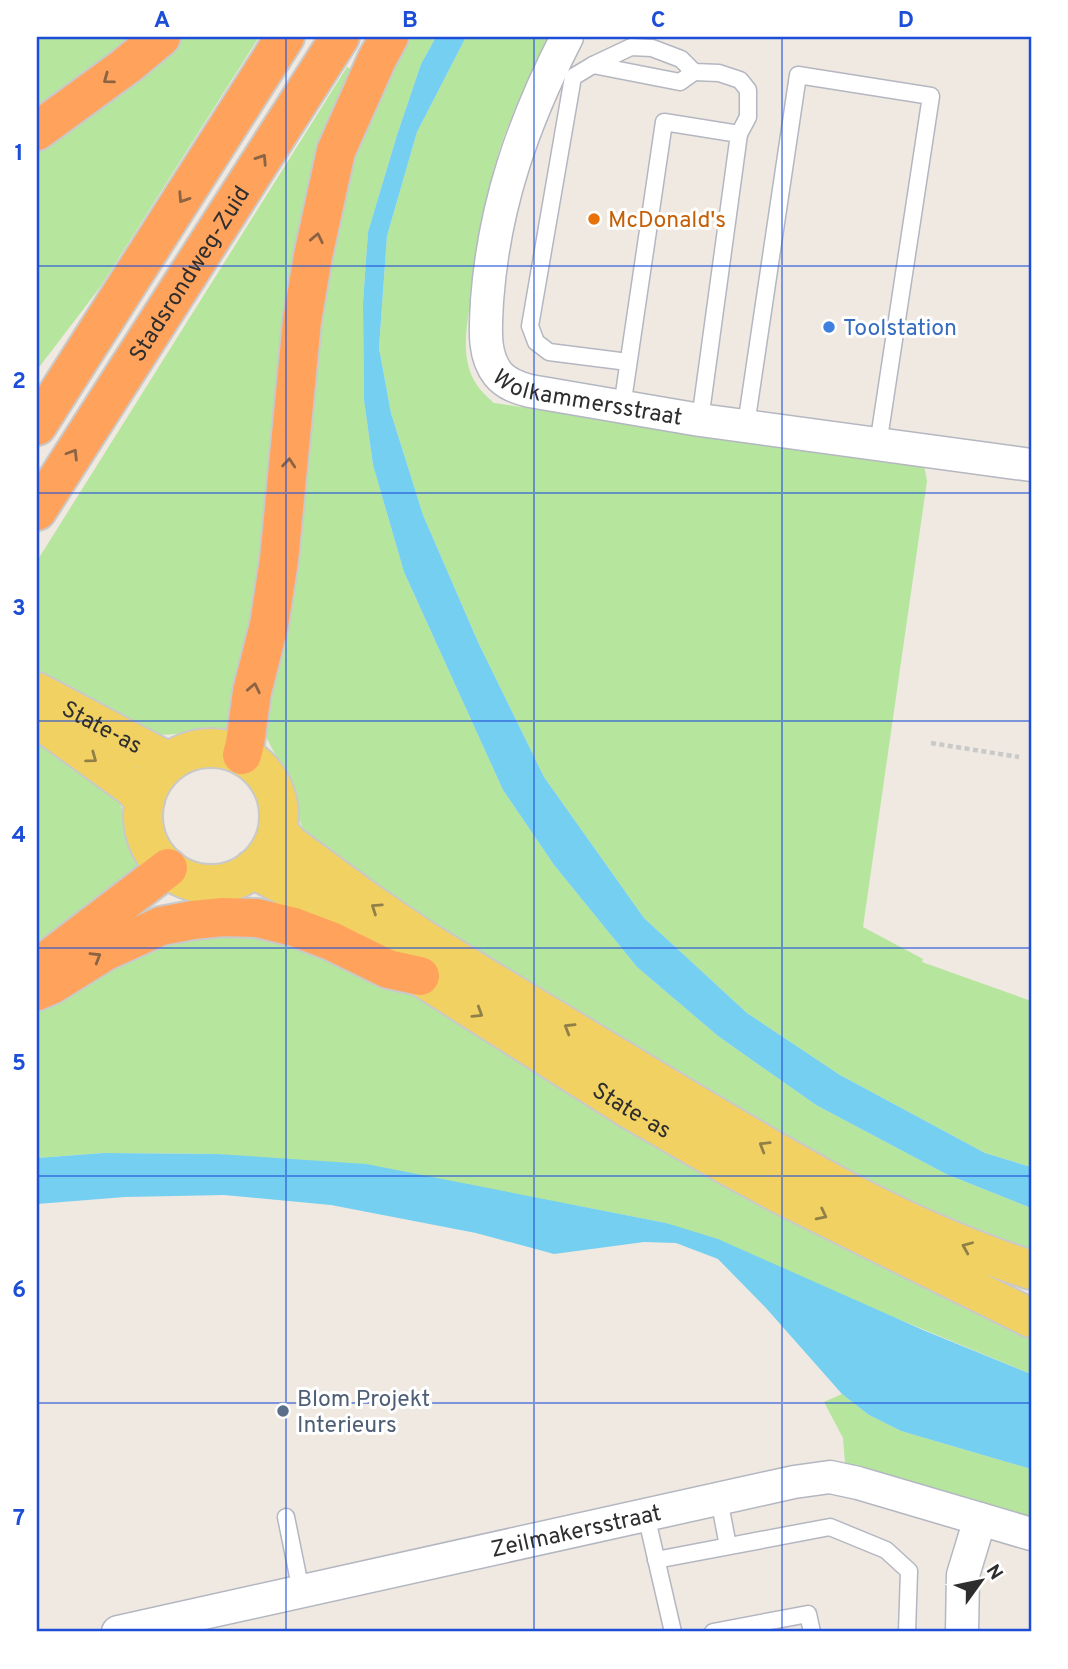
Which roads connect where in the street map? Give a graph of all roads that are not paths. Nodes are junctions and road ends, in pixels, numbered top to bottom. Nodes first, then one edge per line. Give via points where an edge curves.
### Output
1 (161, 37) edge
2 (285, 37) edge
3 (340, 37) edge
4 (389, 37) edge
5 (567, 37) edge
6 (593, 65) junction
7 (694, 72) junction
8 (37, 131) edge
9 (739, 134) junction
10 (628, 362) junction
11 (622, 407) junction
12 (700, 420) junction
13 (746, 425) junction
14 (37, 426) edge
15 (878, 444) junction
16 (1031, 465) edge
17 (37, 511) edge
18 (37, 692) edge
19 (37, 718) edge
20 (242, 755) junction
21 (169, 762) junction
22 (145, 800) junction
23 (278, 831) junction
24 (168, 868) junction
25 (253, 869) junction
26 (37, 968) edge
27 (420, 976) junction
28 (37, 991) edge
29 (1031, 1270) edge
30 (1031, 1318) edge
31 (719, 1499) junction
32 (646, 1516) junction
33 (286, 1517) dead end
34 (981, 1519) junction
35 (1031, 1534) edge
36 (728, 1546) junction
37 (656, 1559) junction
38 (301, 1591) junction
39 (118, 1632) edge
40 (673, 1632) edge
41 (713, 1632) edge
42 (812, 1632) edge
43 (907, 1632) edge
44 (961, 1632) edge

1 -> 8 highway
2 -> 14 highway, Stadsrondweg-Zuid
17 -> 3 highway, Stadsrondweg-Zuid
20 -> 4 highway via 279,561 302,321 313,256 336,151
5 - 11 street, Wolkammersstraat via 506,184 489,281 485,328 489,356 508,383
6 - 7 lane via 680,82
6 - 7 lane via 631,47 652,48 681,59
6 - 10 lane via 573,77 530,326 536,342 549,352
7 - 9 lane via 740,80 748,90 748,117
9 - 10 lane via 664,122
9 - 12 lane
10 - 11 lane
11 - 12 street, Wolkammersstraat
12 - 13 street, Wolkammersstraat
13 - 15 street, Wolkammersstraat
13 - 15 lane via 798,75 931,96
15 - 16 street, Wolkammersstraat
18 - 21 main road, State-as
19 -> 22 main road, State-as
20 - 21 main road via 212,747
20 - 23 main road via 257,765 276,795
21 - 22 main road via 158,772
22 - 24 main road via 144,830 157,858
23 - 25 main road via 265,858
29 -> 23 main road, State-as via 914,1225 770,1150 421,938 289,844
24 - 25 main road via 181,877 211,884
24 - 26 highway
25 - 27 main road, State-as via 379,942
28 -> 27 highway via 161,926 223,917 257,918 293,927 388,969
27 -> 30 main road, State-as via 727,1165
31 - 32 street, Zeilmakersstraat
31 - 34 street, Zeilmakersstraat via 830,1477
31 - 36 lane
32 - 37 lane
32 - 38 street, Zeilmakersstraat
33 - 38 lane
34 - 35 street, Zeilmakersstraat
34 - 44 street via 963,1575
36 - 37 lane
36 - 43 lane via 830,1527 886,1550 909,1571
37 - 40 lane
38 - 39 street, Zeilmakersstraat
41 - 42 lane via 808,1614

